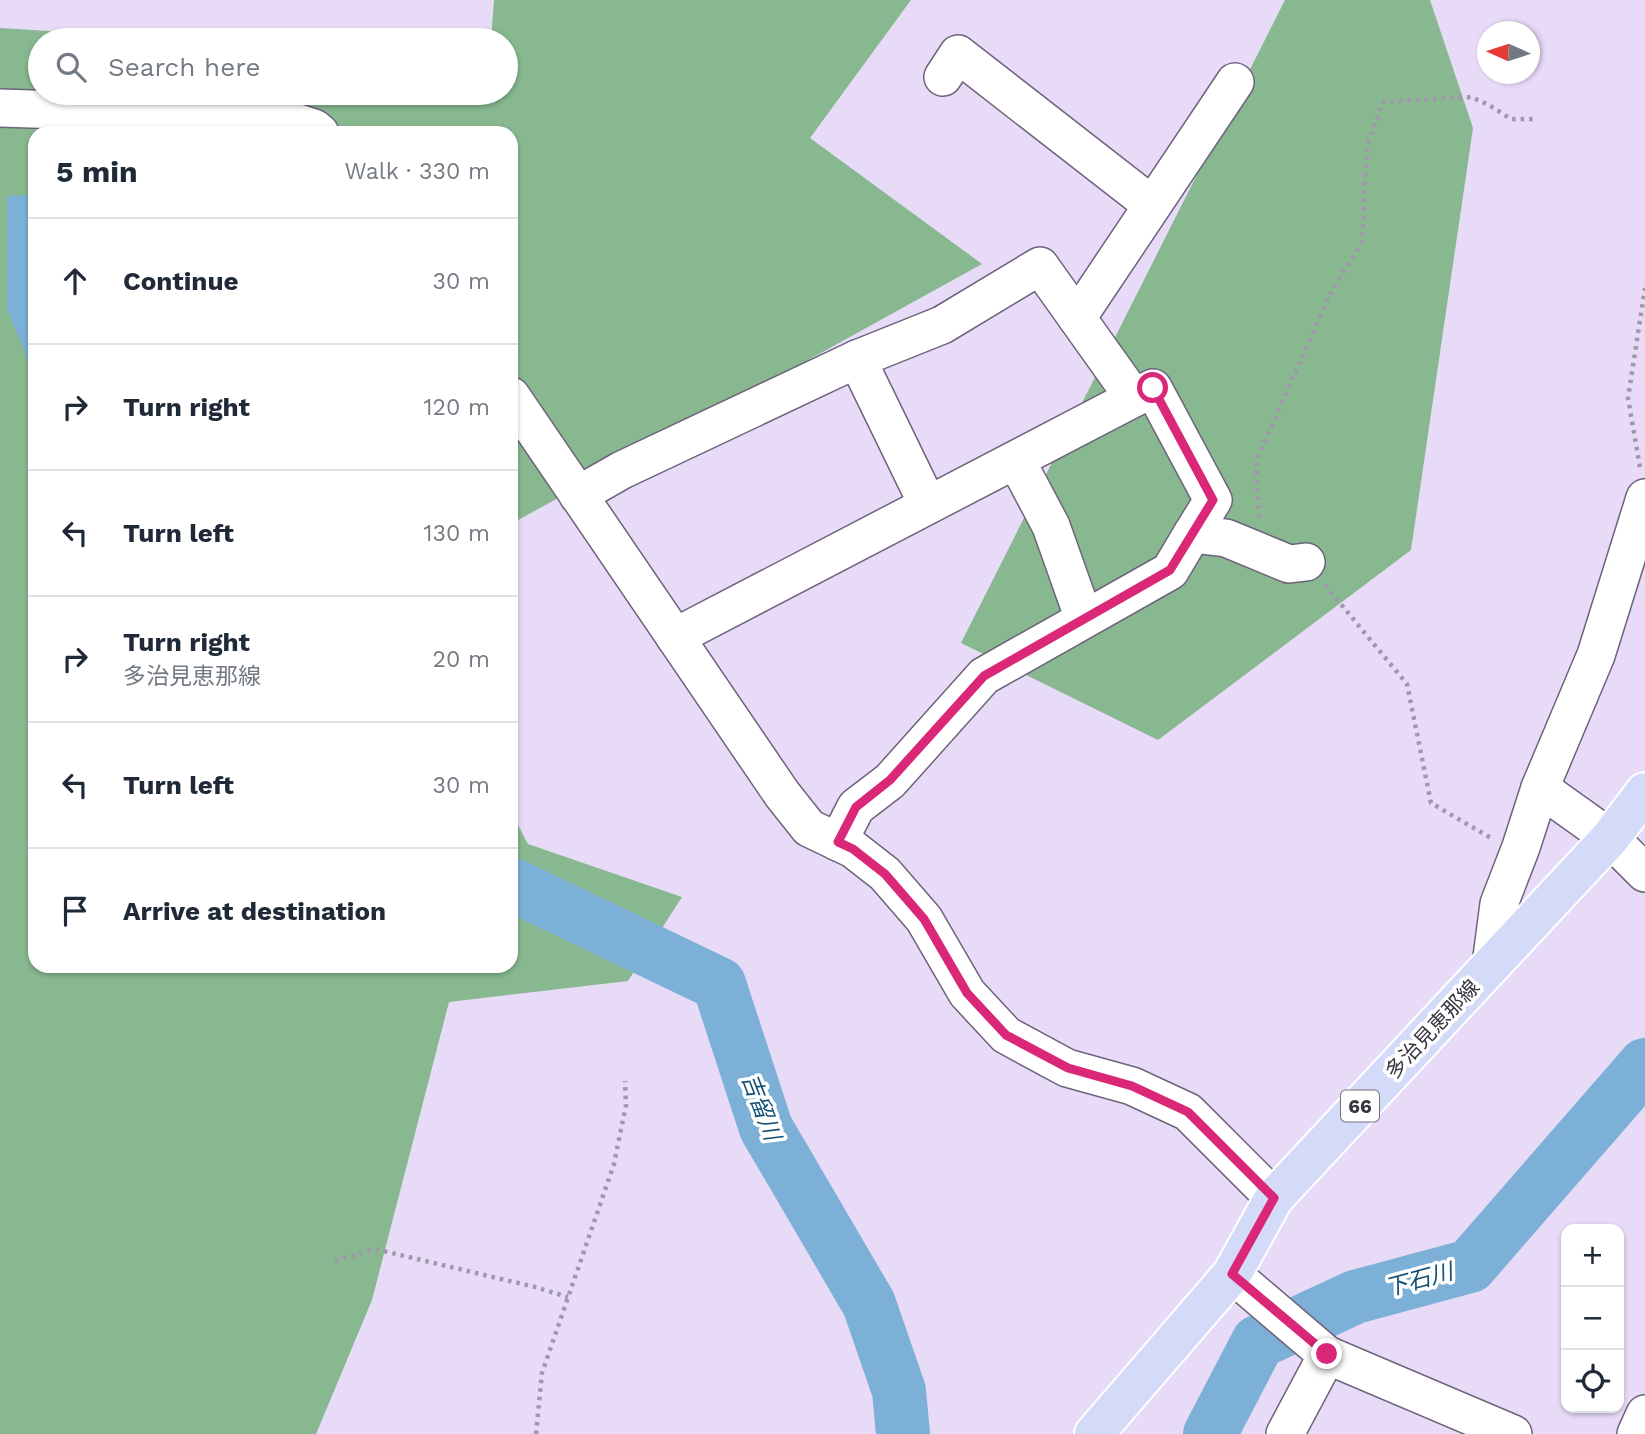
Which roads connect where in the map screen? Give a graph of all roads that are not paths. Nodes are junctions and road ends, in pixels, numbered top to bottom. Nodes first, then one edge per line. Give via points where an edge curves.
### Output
1 (943, 77) dead end
2 (1235, 82) dead end
3 (0, 108) edge
4 (308, 126) edge
5 (1152, 205) junction
6 (1077, 317) junction
7 (857, 359) junction
8 (1134, 398) junction
9 (518, 407) edge
10 (1016, 460) junction
11 (1643, 486) edge
12 (578, 495) junction
13 (928, 505) junction
14 (1192, 534) junction
15 (1306, 562) road end
16 (1084, 619) junction
17 (675, 637) junction
18 (1540, 788) junction
19 (1645, 792) edge
20 (1610, 838) junction
21 (838, 842) junction
22 (1645, 873) edge
23 (1491, 965) junction
24 (1274, 1198) junction
25 (1232, 1274) junction
26 (1327, 1354) junction
27 (1645, 1413) edge
28 (1094, 1434) edge
29 (1285, 1434) edge
30 (1513, 1434) edge
31 (1636, 1434) edge

1 - 5 street via 958,54
2 - 5 street
3 - 4 street via 280,117
5 - 6 street
6 - 7 street via 1040,266 942,325
6 - 8 street
7 - 12 street
7 - 13 street
8 - 10 street
8 - 14 street via 1153,388 1213,500
9 - 12 street
10 - 13 street
10 - 16 street via 1051,526
11 - 18 street via 1596,655
12 - 17 street
13 - 17 street
14 - 15 street via 1226,538 1289,564
14 - 16 street via 1170,570
16 - 21 street via 984,676 890,780 856,807
17 - 21 street via 809,828
18 - 20 street
18 - 23 street via 1499,904
19 - 20 main road, 多治見恵那線 / 66
20 - 22 street
20 - 23 main road, 多治見恵那線 / 66
21 - 24 street via 885,874 924,919 967,993 1006,1035 1068,1068 1132,1086 1188,1112
23 - 24 main road, 多治見恵那線 / 66
24 - 25 main road, 多治見恵那線 / 66
25 - 26 street
25 - 28 main road, 多治見恵那線 / 66
26 - 29 street
26 - 30 street
27 - 31 street

